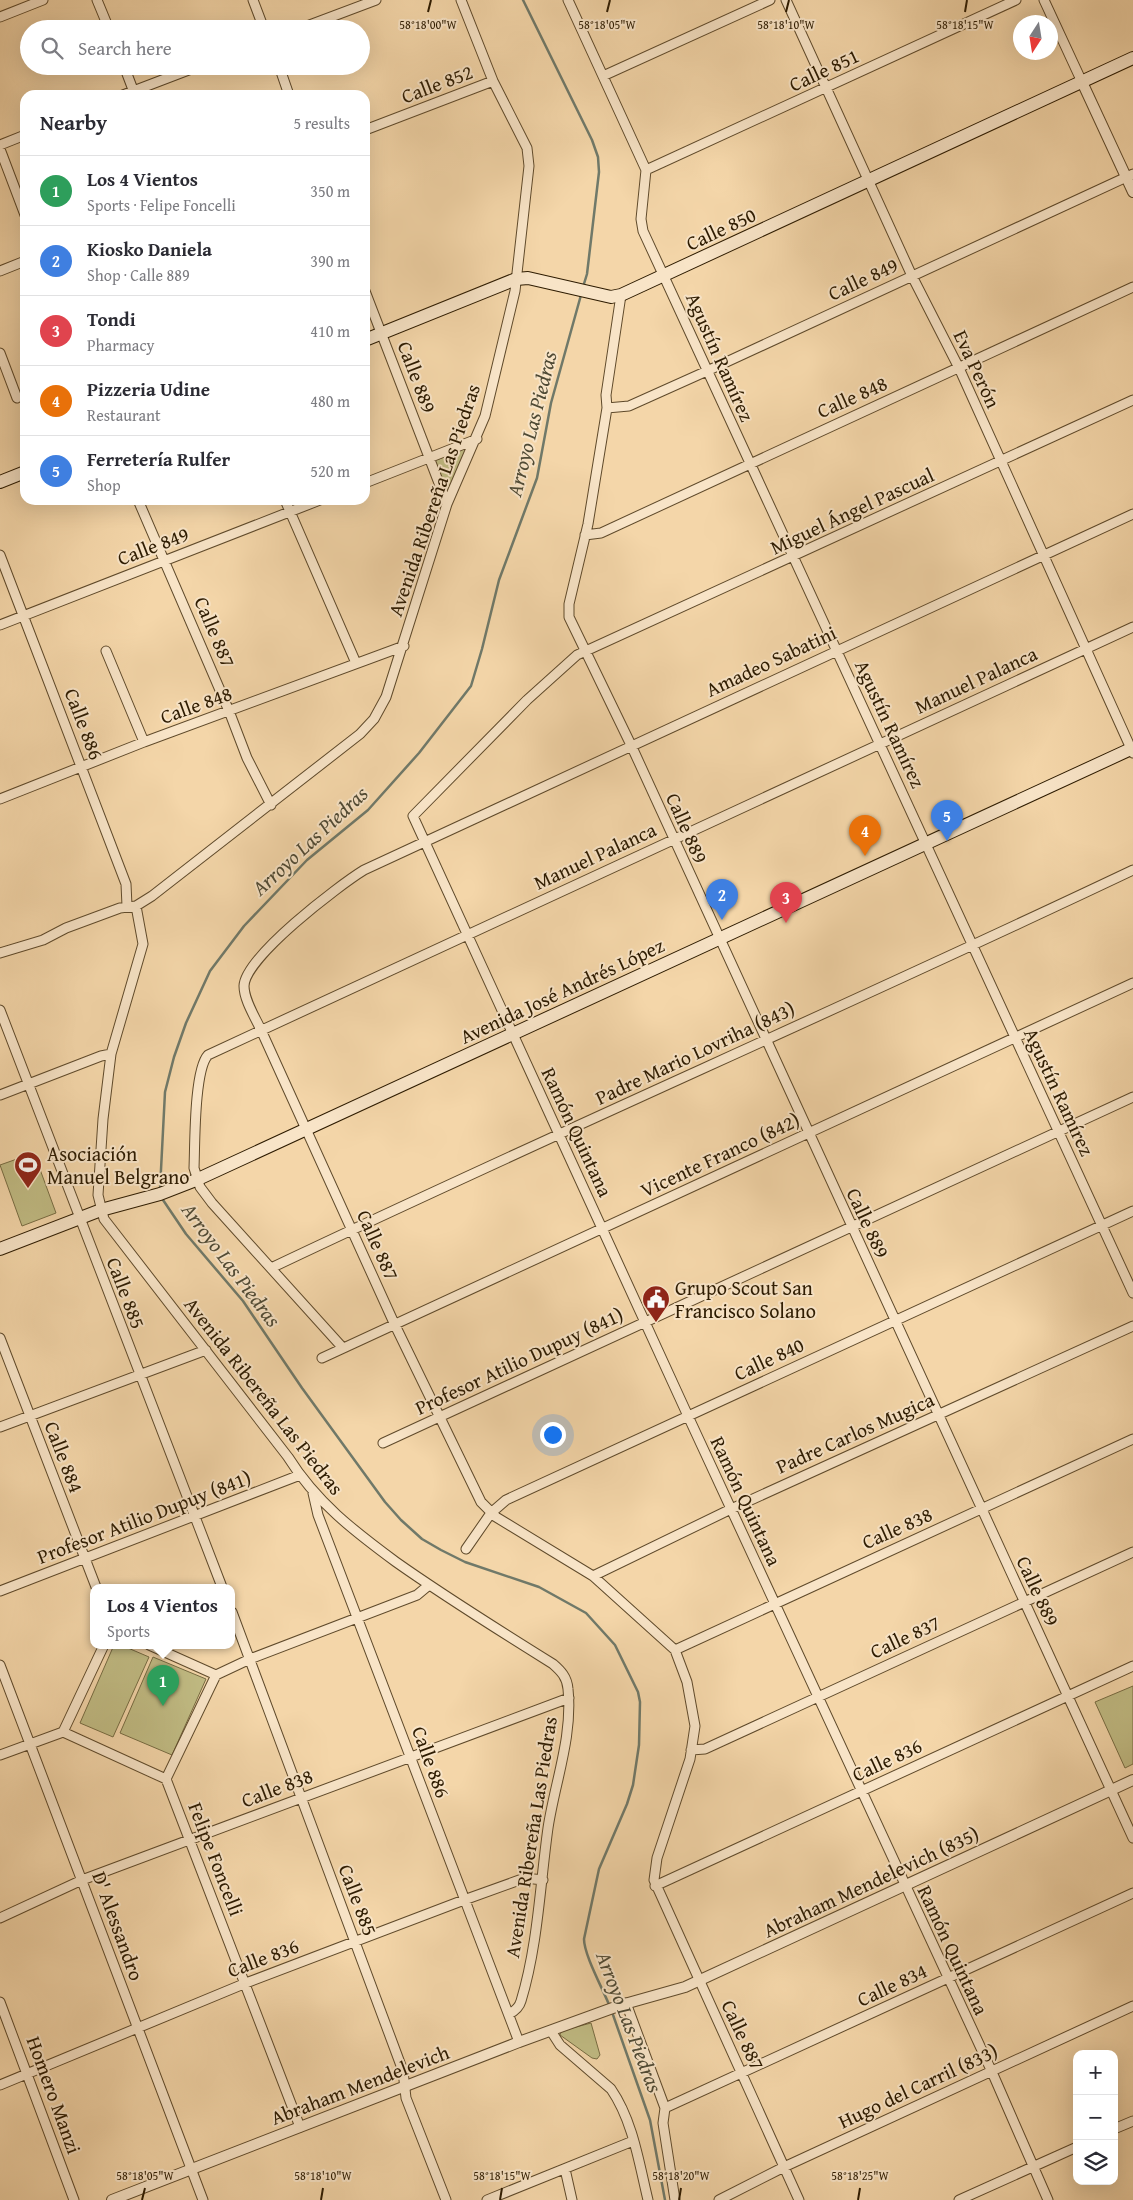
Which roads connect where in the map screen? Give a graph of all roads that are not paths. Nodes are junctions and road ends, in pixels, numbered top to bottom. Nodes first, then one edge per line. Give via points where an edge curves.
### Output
1 (42, 0) edge
2 (97, 0) edge
3 (253, 0) edge
4 (376, 0) edge
5 (460, 0) edge
6 (568, 0) edge
7 (770, 0) edge
8 (786, 0) edge
9 (1016, 0) edge
10 (1044, 0) edge
11 (0, 17) edge
12 (105, 20) edge
13 (261, 20) edge
14 (323, 20) edge
15 (1133, 58) edge
16 (127, 75) edge
17 (177, 75) edge
18 (281, 75) edge
19 (603, 76) junction
20 (493, 81) junction
21 (1082, 82) junction
22 (826, 88) junction
23 (133, 90) edge
24 (141, 90) edge
25 (287, 90) edge
26 (370, 128) edge
27 (20, 137) edge
28 (0, 145) edge
29 (0, 149) edge
30 (646, 170) junction
31 (1130, 176) edge
32 (869, 180) junction
33 (1133, 192) edge
34 (20, 202) edge
35 (20, 263) edge
36 (0, 271) edge
37 (665, 276) junction
38 (912, 276) junction
39 (516, 279) junction
40 (1133, 287) edge
41 (621, 295) junction
42 (370, 304) edge
43 (381, 334) junction
44 (370, 338) edge
45 (0, 353) edge
46 (959, 368) junction
47 (707, 371) junction
48 (17, 398) dead end
49 (1133, 400) edge
50 (606, 408) junction
51 (477, 439) junction
52 (430, 458) junction
53 (1000, 462) junction
54 (750, 463) junction
55 (20, 474) edge
56 (370, 481) edge
57 (0, 482) edge
58 (448, 504) junction
59 (140, 505) edge
60 (287, 505) edge
61 (308, 505) edge
62 (290, 512) junction
63 (1133, 514) edge
64 (585, 535) junction
65 (0, 555) edge
66 (1043, 555) junction
67 (793, 557) junction
68 (165, 560) junction
69 (24, 616) junction
70 (0, 625) edge
71 (1133, 627) edge
72 (404, 646) junction
73 (1086, 649) junction
74 (106, 651) dead end
75 (585, 651) junction
76 (837, 651) junction
77 (356, 663) junction
78 (229, 711) junction
79 (144, 742) junction
80 (880, 744) junction
81 (631, 745) junction
82 (1132, 750) edge
83 (82, 768) junction
84 (0, 799) edge
85 (271, 805) junction
86 (674, 839) junction
87 (425, 842) junction
88 (926, 844) junction
89 (1133, 870) edge
90 (131, 906) junction
91 (466, 934) junction
92 (718, 939) junction
93 (972, 947) junction
94 (0, 954) edge
95 (1133, 983) edge
96 (0, 1010) edge
97 (261, 1030) junction
98 (512, 1034) junction
99 (1014, 1038) junction
100 (766, 1039) junction
101 (111, 1054) junction
102 (28, 1084) junction
103 (0, 1095) edge
104 (1133, 1097) edge
105 (306, 1128) junction
106 (1058, 1132) junction
107 (809, 1134) junction
108 (560, 1135) junction
109 (196, 1180) junction
110 (106, 1208) junction
111 (1133, 1211) edge
112 (79, 1218) junction
113 (1101, 1226) junction
114 (602, 1228) junction
115 (851, 1228) junction
116 (352, 1230) junction
117 (0, 1249) edge
118 (271, 1268) junction
119 (1133, 1293) edge
120 (894, 1320) junction
121 (645, 1322) junction
122 (394, 1323) junction
123 (1133, 1326) edge
124 (0, 1338) edge
125 (342, 1347) junction
126 (206, 1350) junction
127 (322, 1358) dead end
128 (138, 1374) junction
129 (938, 1415) junction
130 (30, 1416) junction
131 (440, 1416) junction
132 (688, 1416) junction
133 (0, 1427) edge
134 (1133, 1439) edge
135 (383, 1443) dead end
136 (300, 1475) junction
137 (313, 1492) junction
138 (731, 1509) junction
139 (982, 1510) junction
140 (491, 1513) junction
141 (194, 1517) junction
142 (466, 1549) dead end
143 (1133, 1552) edge
144 (84, 1558) junction
145 (594, 1576) junction
146 (95, 1584) edge
147 (221, 1584) edge
148 (429, 1585) junction
149 (0, 1591) edge
150 (1024, 1601) junction
151 (774, 1603) junction
152 (359, 1618) junction
153 (235, 1620) edge
154 (102, 1649) edge
155 (159, 1649) edge
156 (675, 1650) junction
157 (250, 1659) junction
158 (0, 1665) edge
159 (1133, 1666) edge
160 (216, 1675) junction
161 (818, 1696) junction
162 (1068, 1696) junction
163 (569, 1698) junction
164 (64, 1732) junction
165 (31, 1743) junction
166 (691, 1750) junction
167 (0, 1755) edge
168 (410, 1756) junction
169 (166, 1779) junction
170 (1133, 1780) edge
171 (1111, 1790) junction
172 (861, 1791) junction
173 (300, 1798) junction
174 (1133, 1838) edge
175 (191, 1839) junction
176 (82, 1880) junction
177 (543, 1880) junction
178 (655, 1886) junction
179 (904, 1886) junction
180 (1133, 1892) edge
181 (464, 1900) junction
182 (0, 1918) edge
183 (355, 1942) junction
184 (947, 1979) junction
185 (699, 1981) junction
186 (246, 1983) junction
187 (0, 2002) edge
188 (623, 2004) junction
189 (1133, 2006) edge
190 (509, 2014) junction
191 (137, 2027) junction
192 (551, 2031) junction
193 (520, 2042) junction
194 (992, 2072) junction
195 (28, 2074) junction
196 (742, 2074) junction
197 (0, 2085) edge
198 (405, 2085) junction
199 (665, 2108) junction
200 (1133, 2121) edge
201 (300, 2127) junction
202 (1118, 2127) edge
203 (633, 2142) junction
204 (1073, 2148) edge
205 (1033, 2166) junction
206 (784, 2167) junction
207 (190, 2169) junction
208 (565, 2169) junction
209 (74, 2200) edge
210 (112, 2200) edge
211 (202, 2200) edge
212 (446, 2200) edge
213 (487, 2200) edge
214 (572, 2200) edge
215 (648, 2200) edge
216 (675, 2200) edge
217 (719, 2200) edge
218 (798, 2200) edge
219 (959, 2200) edge
220 (1048, 2200) edge

1 - 11 street
2 - 12 street
3 - 13 street
4 - 14 street
5 - 20 street, Avenida Ribereña Las Piedras
6 - 19 street
7 - 19 street
8 - 22 street, Eva Perón
9 - 22 street, Calle 851
10 - 21 street
15 - 21 main road, Calle 850
16 - 23 street
17 - 24 street
18 - 25 street
19 - 30 street
20 - 26 street, Calle 852
20 - 39 street, Avenida Ribereña Las Piedras via 529,156
21 - 31 street
21 - 32 main road, Calle 850
22 - 30 street, Calle 851
22 - 32 street, Eva Perón
27 - 28 street
29 - 34 street
30 - 37 street, Agustín Ramírez via 641,224
31 - 33 street
31 - 38 street, Calle 849
32 - 37 main road, Calle 850
32 - 38 street, Eva Perón
35 - 36 street
37 - 41 main road, Calle 850
37 - 47 street, Agustín Ramírez
38 - 46 street, Eva Perón
38 - 47 street, Calle 849
39 - 41 main road, Calle 850 via 528,278 598,294
39 - 43 main road, Calle 850
39 - 51 street, Avenida Ribereña Las Piedras
40 - 46 street, Calle 848
41 - 50 street
42 - 43 street, Calle 889
43 - 44 main road, Calle 850
43 - 52 street, Calle 889
45 - 48 street
46 - 53 street, Eva Perón
46 - 54 street, Calle 848
47 - 50 street, Calle 849 via 629,406
47 - 54 street, Agustín Ramírez
49 - 53 street, Miguel Ángel Pascual
50 - 64 street
51 - 52 street
51 - 58 street, Avenida Ribereña Las Piedras
52 - 56 street
52 - 58 street, Calle 889
53 - 66 street, Eva Perón
53 - 67 street, Miguel Ángel Pascual
54 - 64 street, Calle 848 via 597,534
54 - 67 street, Agustín Ramírez
55 - 57 main road
58 - 72 street, Avenida Ribereña Las Piedras
59 - 68 street, Calle 887
60 - 62 street
61 - 62 street, Calle 849
62 - 68 street, Calle 849
62 - 77 street
63 - 66 street, Amadeo Sabatini
64 - 75 street, Calle 889 via 569,604 572,624
65 - 69 street, Calle 886
66 - 73 street, Eva Perón
66 - 76 street, Amadeo Sabatini
67 - 75 street, Miguel Ángel Pascual
67 - 76 street, Agustín Ramírez
68 - 69 street, Calle 849
68 - 78 street, Calle 887
69 - 70 street, Calle 849
69 - 83 street, Calle 886
71 - 73 street, Manuel Palanca
72 - 77 street, Calle 848
72 - 85 street, Avenida Ribereña Las Piedras via 374,720
73 - 80 street, Manuel Palanca
73 - 82 street, Eva Perón
74 - 79 street
75 - 81 street, Calle 889
75 - 87 street, Ramón Quintana via 572,658 527,700 413,816
76 - 80 street, Agustín Ramírez
76 - 81 street, Amadeo Sabatini
77 - 78 street, Calle 848
78 - 79 street, Calle 848
78 - 85 street, Calle 887 via 247,758
79 - 83 street, Calle 848
80 - 86 street, Manuel Palanca
80 - 88 street, Agustín Ramírez
81 - 86 street, Calle 889
81 - 87 street, Amadeo Sabatini
82 - 88 main road, Avenida José Andrés López
83 - 84 street, Calle 848
83 - 90 street, Calle 886 via 126,884
85 - 90 street, Avenida Ribereña Las Piedras via 160,890
86 - 91 street, Manuel Palanca
86 - 92 street, Calle 889
87 - 91 street, Ramón Quintana
87 - 97 street, Calle 887 via 364,870 334,891 282,935 253,965 244,987
88 - 92 main road, Avenida José Andrés López
88 - 93 street, Agustín Ramírez
89 - 93 street, Padre Mario Lovriha (843)
90 - 94 street
90 - 101 street, Avenida Ribereña Las Piedras via 143,936 142,952
91 - 97 street, Manuel Palanca
91 - 98 street, Ramón Quintana
92 - 98 main road, Avenida José Andrés López
92 - 100 street, Calle 889
93 - 99 street, Agustín Ramírez
93 - 100 street, Padre Mario Lovriha (843)
95 - 99 street, Vicente Franco (842)
96 - 102 street, Calle 885
97 - 105 street, Calle 887
97 - 109 street, Manuel Palanca via 208,1055 202,1063 194,1168
98 - 105 main road, Avenida José Andrés López
98 - 108 street, Ramón Quintana
99 - 106 street, Agustín Ramírez
99 - 107 street, Vicente Franco (842)
100 - 107 street, Calle 889
100 - 108 street, Padre Mario Lovriha (843)
101 - 102 street
101 - 110 street, Avenida Ribereña Las Piedras via 102,1119 98,1195
102 - 103 street
102 - 112 street, Calle 885
104 - 106 street, Profesor Atilio Dupuy (841)
105 - 109 main road, Avenida José Andrés López
105 - 116 street, Calle 887
106 - 113 street, Agustín Ramírez
106 - 115 street, Profesor Atilio Dupuy (841)
107 - 114 street, Vicente Franco (842)
107 - 115 street, Calle 889
108 - 114 street, Ramón Quintana
108 - 116 street, Padre Mario Lovriha (843)
109 - 110 main road, Avenida José Andrés López
109 - 118 street via 212,1203
110 - 112 main road, Avenida José Andrés López
110 - 126 street, Avenida Ribereña Las Piedras via 111,1228
111 - 113 street, Calle 840
112 - 117 main road, Avenida José Andrés López
112 - 128 street, Calle 885
113 - 119 street, Agustín Ramírez
113 - 120 street, Calle 840
114 - 121 street, Ramón Quintana
114 - 122 street, Vicente Franco (842)
115 - 120 street, Calle 889
115 - 121 street, Profesor Atilio Dupuy (841)
116 - 118 street, Padre Mario Lovriha (843)
116 - 122 street, Calle 887
118 - 125 street
120 - 129 street, Calle 889
120 - 132 street, Calle 840
121 - 131 street, Profesor Atilio Dupuy (841)
121 - 132 street, Ramón Quintana
122 - 125 street, Vicente Franco (842)
122 - 131 street, Calle 887
123 - 129 street, Padre Carlos Mugica
124 - 130 street, Calle 884
125 - 127 street, Vicente Franco (842)
126 - 128 street
126 - 136 street, Avenida Ribereña Las Piedras
128 - 130 street
128 - 141 street, Calle 885
129 - 138 street, Padre Carlos Mugica
129 - 139 street, Calle 889
130 - 133 street
130 - 144 street, Calle 884
131 - 135 street, Profesor Atilio Dupuy (841)
131 - 140 street, Calle 887 via 481,1502
132 - 138 street, Ramón Quintana
132 - 140 street, Calle 840 via 506,1500
134 - 139 street, Calle 838
136 - 137 street, Avenida Ribereña Las Piedras
136 - 141 street, Profesor Atilio Dupuy (841)
137 - 148 street, Avenida Ribereña Las Piedras via 346,1526
137 - 152 street, Calle 886 via 318,1515
138 - 145 street, Padre Carlos Mugica
138 - 151 street, Ramón Quintana
139 - 150 street, Calle 889
139 - 151 street, Calle 838
140 - 142 street, Calle 840
140 - 145 street
141 - 144 street, Profesor Atilio Dupuy (841)
141 - 147 street, Calle 885
143 - 150 street, Calle 837
144 - 146 street, Calle 884
144 - 149 street, Profesor Atilio Dupuy (841)
145 - 156 street
148 - 152 street via 417,1595
148 - 163 street, Avenida Ribereña Las Piedras via 553,1664 564,1675
150 - 161 street, Calle 837
150 - 162 street, Calle 889
151 - 156 street, Calle 838
151 - 161 street, Ramón Quintana
152 - 157 street
152 - 168 street, Calle 886
153 - 157 street, Calle 885
154 - 164 street
155 - 160 street
156 - 166 street via 694,1710
157 - 160 street
157 - 173 street, Calle 885
158 - 165 street, D' Alessandro
159 - 162 street, Calle 836
160 - 169 street
161 - 166 street, Calle 837 via 705,1749
161 - 172 street, Ramón Quintana
162 - 171 street, Calle 889
162 - 172 street, Calle 836
163 - 168 street, Calle 838
163 - 177 street, Avenida Ribereña Las Piedras via 563,1764 548,1828
164 - 165 street
164 - 169 street
165 - 167 street
165 - 176 street, D' Alessandro
166 - 178 street via 654,1868
168 - 173 street, Calle 838
168 - 181 street, Calle 886
169 - 175 street, Felipe Foncelli
170 - 171 street, Abraham Mendelevich (835)
171 - 174 street, Calle 889
171 - 179 street, Abraham Mendelevich (835)
172 - 178 street, Calle 836
172 - 179 street, Ramón Quintana
173 - 175 street, Calle 838
173 - 183 street, Calle 885
175 - 176 street, Calle 838
175 - 186 street, Felipe Foncelli
176 - 182 street, Calle 838
176 - 191 street, D' Alessandro
177 - 181 street, Calle 836 via 525,1878
177 - 190 street, Avenida Ribereña Las Piedras via 521,2001 517,2010
178 - 185 street, Calle 887
179 - 184 street, Ramón Quintana
179 - 185 street, Abraham Mendelevich (835)
180 - 184 street, Calle 834
181 - 183 street, Calle 836
181 - 190 street, Calle 886
183 - 186 street, Calle 836
183 - 198 street, Calle 885
184 - 194 street, Ramón Quintana
184 - 196 street, Calle 834
185 - 188 street, Abraham Mendelevich (835)
185 - 196 street, Calle 887
186 - 191 street, Calle 836
186 - 201 street, Felipe Foncelli
187 - 195 street, Homero Manzi
188 - 192 street, Abraham Mendelevich
188 - 199 street
189 - 194 street, Hugo del Carril (833)
190 - 193 street, Calle 886
191 - 195 street, Calle 836
191 - 207 street, D' Alessandro
192 - 193 street, Abraham Mendelevich
192 - 203 street via 560,2045 611,2089 620,2103
193 - 198 street, Abraham Mendelevich
194 - 205 street, Ramón Quintana
194 - 206 street, Hugo del Carril (833)
195 - 197 street, Calle 836
195 - 209 street, Homero Manzi
196 - 199 street, Calle 834
196 - 206 street, Calle 887
198 - 201 street, Abraham Mendelevich
198 - 212 street, Calle 885 via 406,2098
199 - 216 street via 662,2124
200 - 202 street
201 - 207 street, Abraham Mendelevich
203 - 208 street
203 - 215 street
204 - 205 street
205 - 219 street
205 - 220 street, Ramón Quintana
206 - 217 street, Hugo del Carril (833)
206 - 218 street, Calle 887
207 - 210 street, Abraham Mendelevich
207 - 211 street, D' Alessandro
208 - 213 street
208 - 214 street

